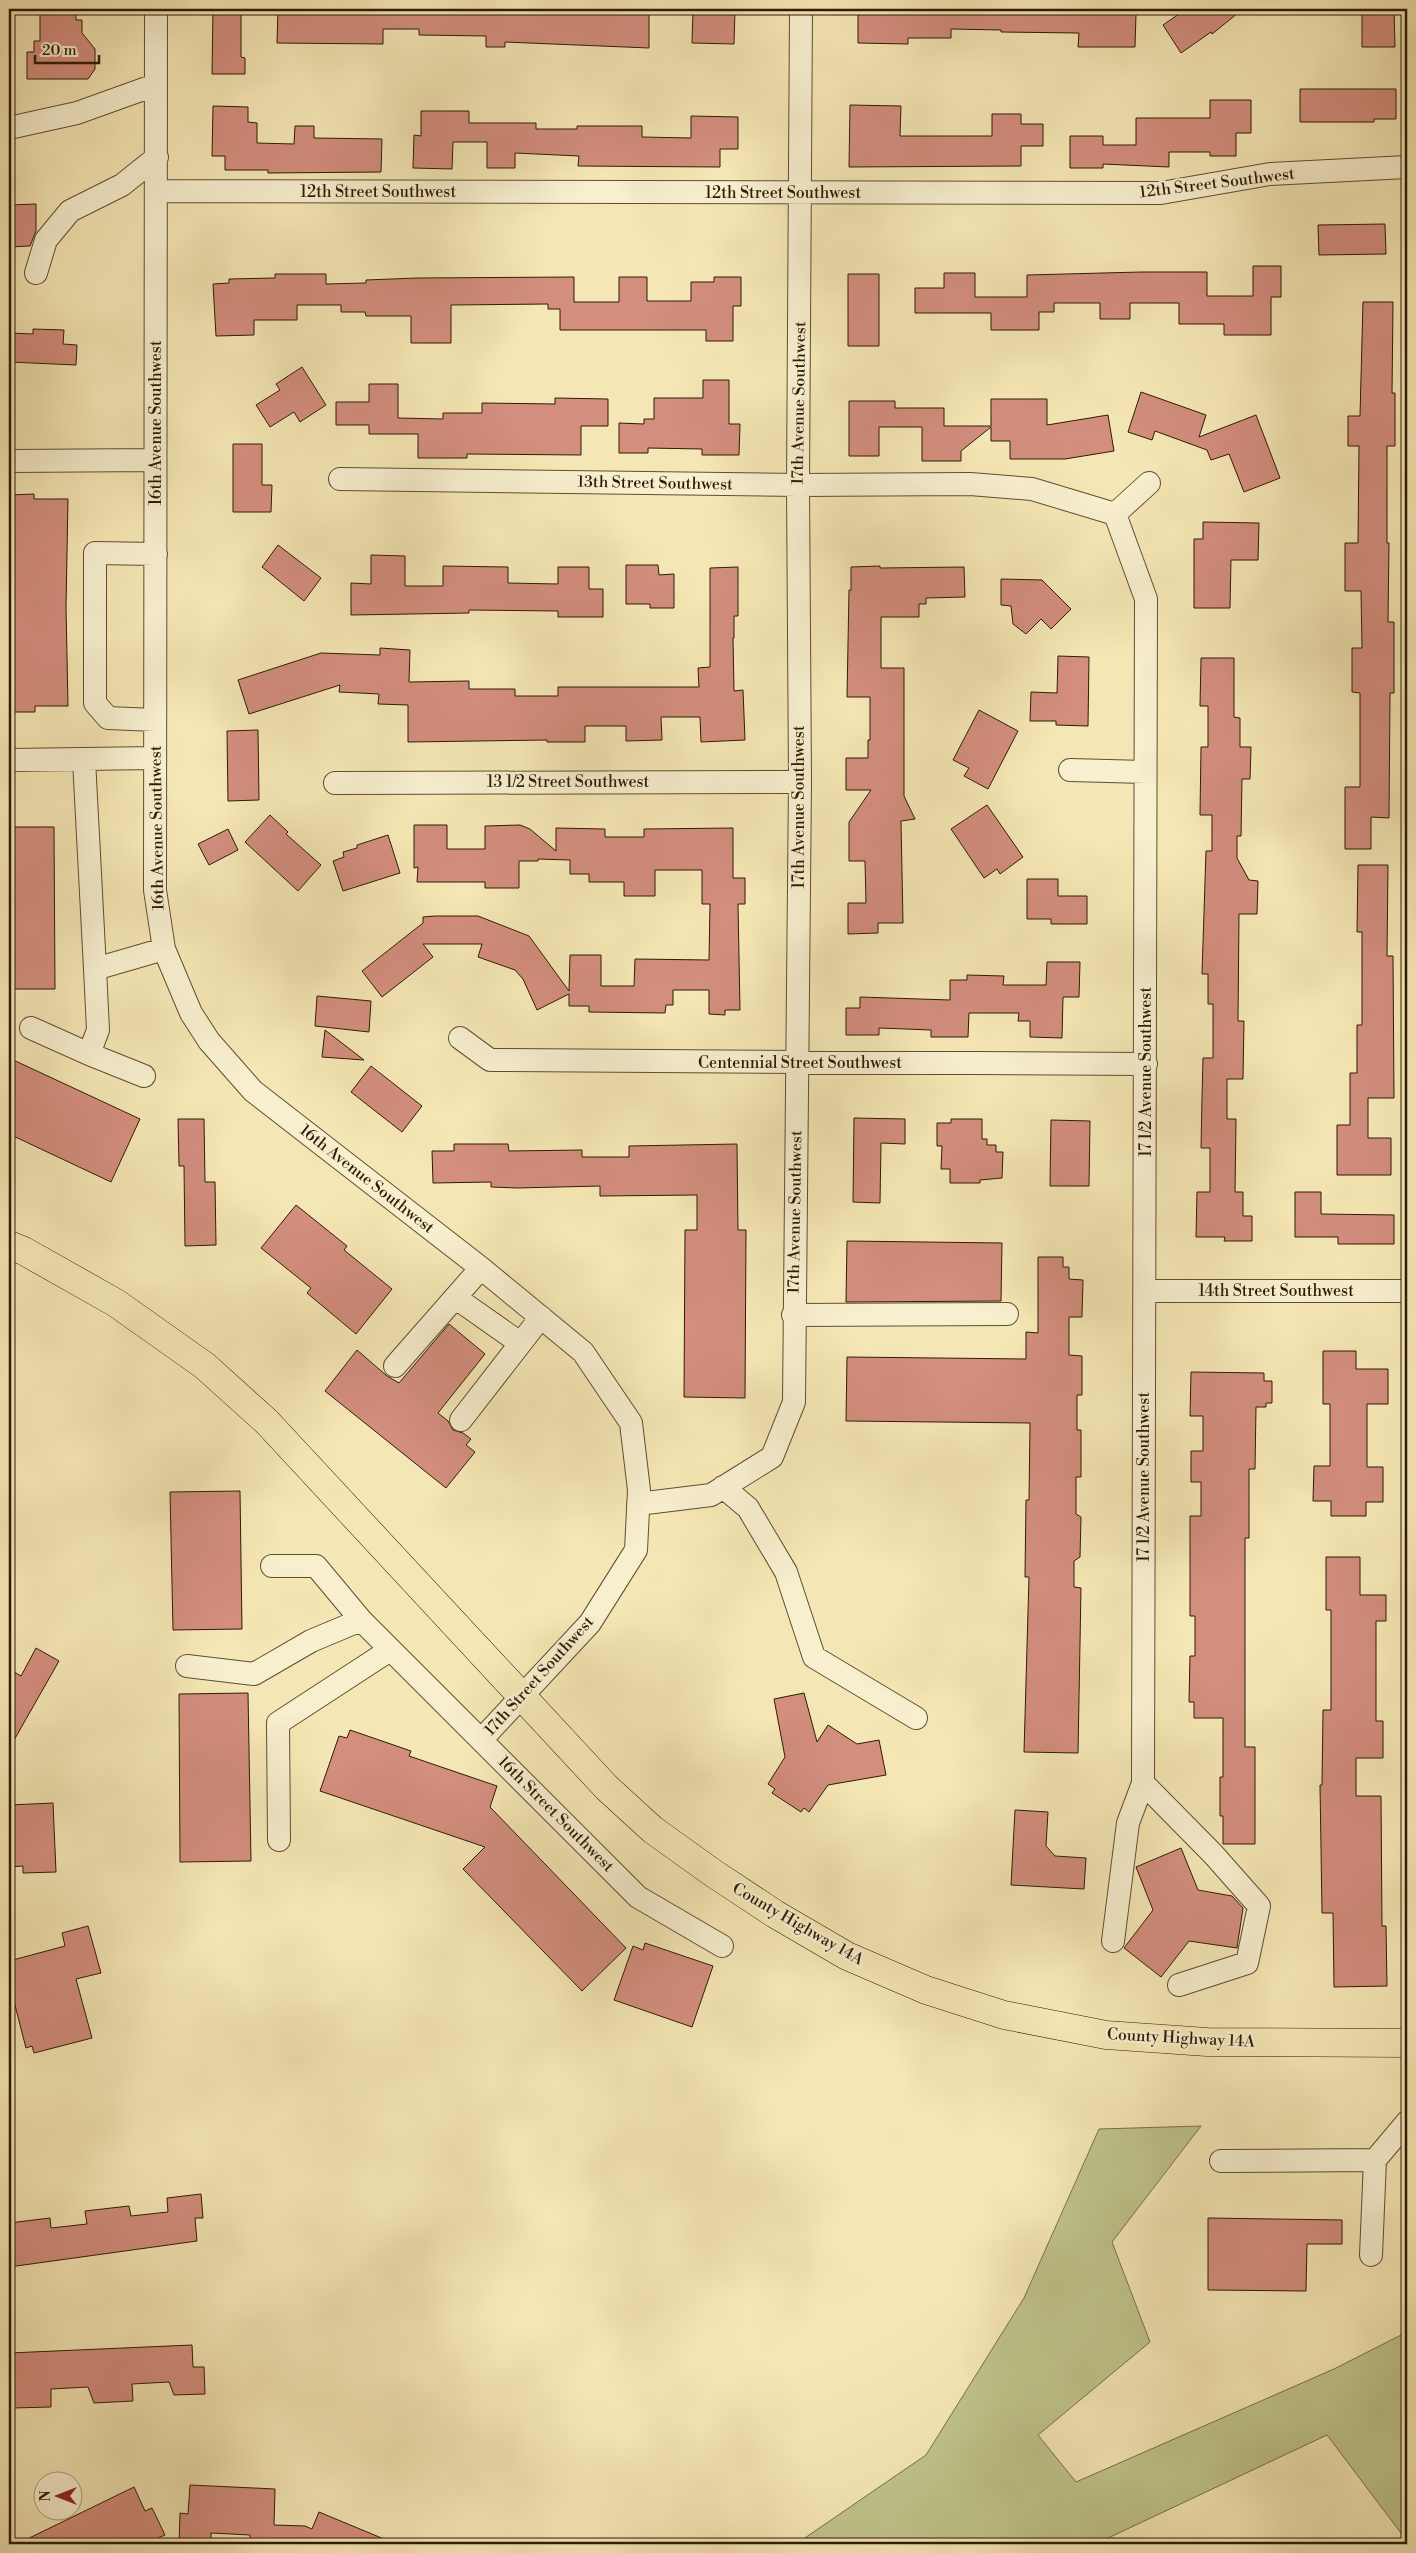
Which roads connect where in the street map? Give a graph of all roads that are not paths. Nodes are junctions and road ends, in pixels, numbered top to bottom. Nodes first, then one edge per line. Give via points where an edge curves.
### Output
1 (156, 9) edge
2 (801, 9) edge
3 (155, 85) junction
4 (9, 128) edge
5 (157, 157) junction
6 (1407, 168) edge
7 (157, 191) junction
8 (801, 193) junction
9 (36, 273) dead end
10 (155, 460) junction
11 (9, 461) edge
12 (340, 479) dead end
13 (1149, 483) dead end
14 (798, 486) junction
15 (1115, 514) junction
16 (156, 554) junction
17 (155, 720) junction
18 (155, 758) junction
19 (9, 760) edge
20 (84, 760) junction
21 (1070, 770) dead end
22 (1145, 772) junction
23 (800, 782) junction
24 (335, 783) dead end
25 (164, 949) junction
26 (95, 969) junction
27 (31, 1028) dead end
28 (460, 1038) dead end
29 (88, 1054) junction
30 (797, 1061) junction
31 (1146, 1064) junction
32 (144, 1076) dead end
33 (9, 1245) edge
34 (480, 1268) junction
35 (1144, 1291) junction
36 (1407, 1291) edge
37 (456, 1298) junction
38 (1007, 1314) dead end
39 (794, 1315) junction
40 (541, 1317) junction
41 (520, 1343) junction
42 (395, 1366) dead end
43 (461, 1420) dead end
44 (723, 1487) junction
45 (638, 1504) junction
46 (272, 1566) dead end
47 (361, 1620) junction
48 (390, 1650) junction
49 (187, 1666) dead end
50 (522, 1695) junction
51 (916, 1718) dead end
52 (482, 1739) junction
53 (1144, 1784) junction
54 (279, 1840) dead end
55 (1113, 1941) dead end
56 (722, 1946) dead end
57 (1179, 1985) dead end
58 (1407, 2043) edge
59 (1407, 2122) edge
60 (1375, 2160) junction
61 (1221, 2161) dead end
62 (1371, 2255) dead end

1 - 3 street, 16th Avenue Southwest
2 - 8 street, 17th Avenue Southwest
3 - 4 street via 77,112
3 - 5 street, 16th Avenue Southwest
5 - 7 street, 16th Avenue Southwest
5 - 9 street via 122,185 70,211 46,240
6 - 8 street, 12th Street Southwest via 1270,174 1161,193
7 - 8 street, 12th Street Southwest
7 - 10 street, 16th Avenue Southwest
8 - 14 street, 17th Avenue Southwest
10 - 11 street
10 - 16 street, 16th Avenue Southwest
12 - 14 street, 13th Street Southwest
13 - 15 street
14 - 15 street, 13th Street Southwest via 970,484 1032,489
14 - 23 street, 17th Avenue Southwest
15 - 22 street, 17 1/2 Avenue Southwest via 1146,599
16 - 17 street, 16th Avenue Southwest
16 - 17 street via 95,553 95,703 108,718
17 - 18 street, 16th Avenue Southwest
18 - 20 street
18 - 25 street, 16th Avenue Southwest via 155,890
19 - 20 street
20 - 26 street
21 - 22 street
22 - 31 street, 17 1/2 Avenue Southwest
23 - 24 street, 13 1/2 Street Southwest
23 - 30 street, 17th Avenue Southwest
25 - 26 street
25 - 34 street, 16th Avenue Southwest via 191,1013 209,1041 253,1091
26 - 29 street via 98,1030
27 - 29 street
28 - 30 street, Centennial Street Southwest via 490,1060
29 - 32 street
30 - 31 street, Centennial Street Southwest
30 - 39 street, 17th Avenue Southwest
31 - 35 street, 17 1/2 Avenue Southwest
33 - 50 main road, County Highway 14A via 116,1303 205,1366 266,1422
34 - 37 street
34 - 40 street, 16th Avenue Southwest
35 - 36 street, 14th Street Southwest
35 - 53 street, 17 1/2 Avenue Southwest
37 - 41 street
37 - 42 street
38 - 39 street
39 - 44 street, 17th Avenue Southwest via 794,1402 772,1457
40 - 41 street
40 - 45 street, 16th Avenue Southwest via 583,1352 631,1422
41 - 43 street
44 - 45 street, 17th Avenue Southwest via 711,1495
44 - 51 street via 748,1508 786,1572 814,1657
45 - 50 street, 17th Street Southwest via 636,1550 590,1623
46 - 47 street, 16th Street Southwest via 316,1566
47 - 48 street, 16th Street Southwest
47 - 49 street via 311,1641 254,1674
48 - 52 street, 16th Street Southwest
48 - 54 street via 278,1724
50 - 52 street, 17th Street Southwest
50 - 58 main road, County Highway 14A via 607,1788 661,1836 776,1914 847,1956 926,1990 1004,2014 1106,2035 1207,2042
52 - 56 street, 16th Street Southwest via 638,1898
53 - 55 street via 1128,1823
53 - 57 street via 1259,1906 1247,1963
59 - 60 street
60 - 61 street
60 - 62 street

